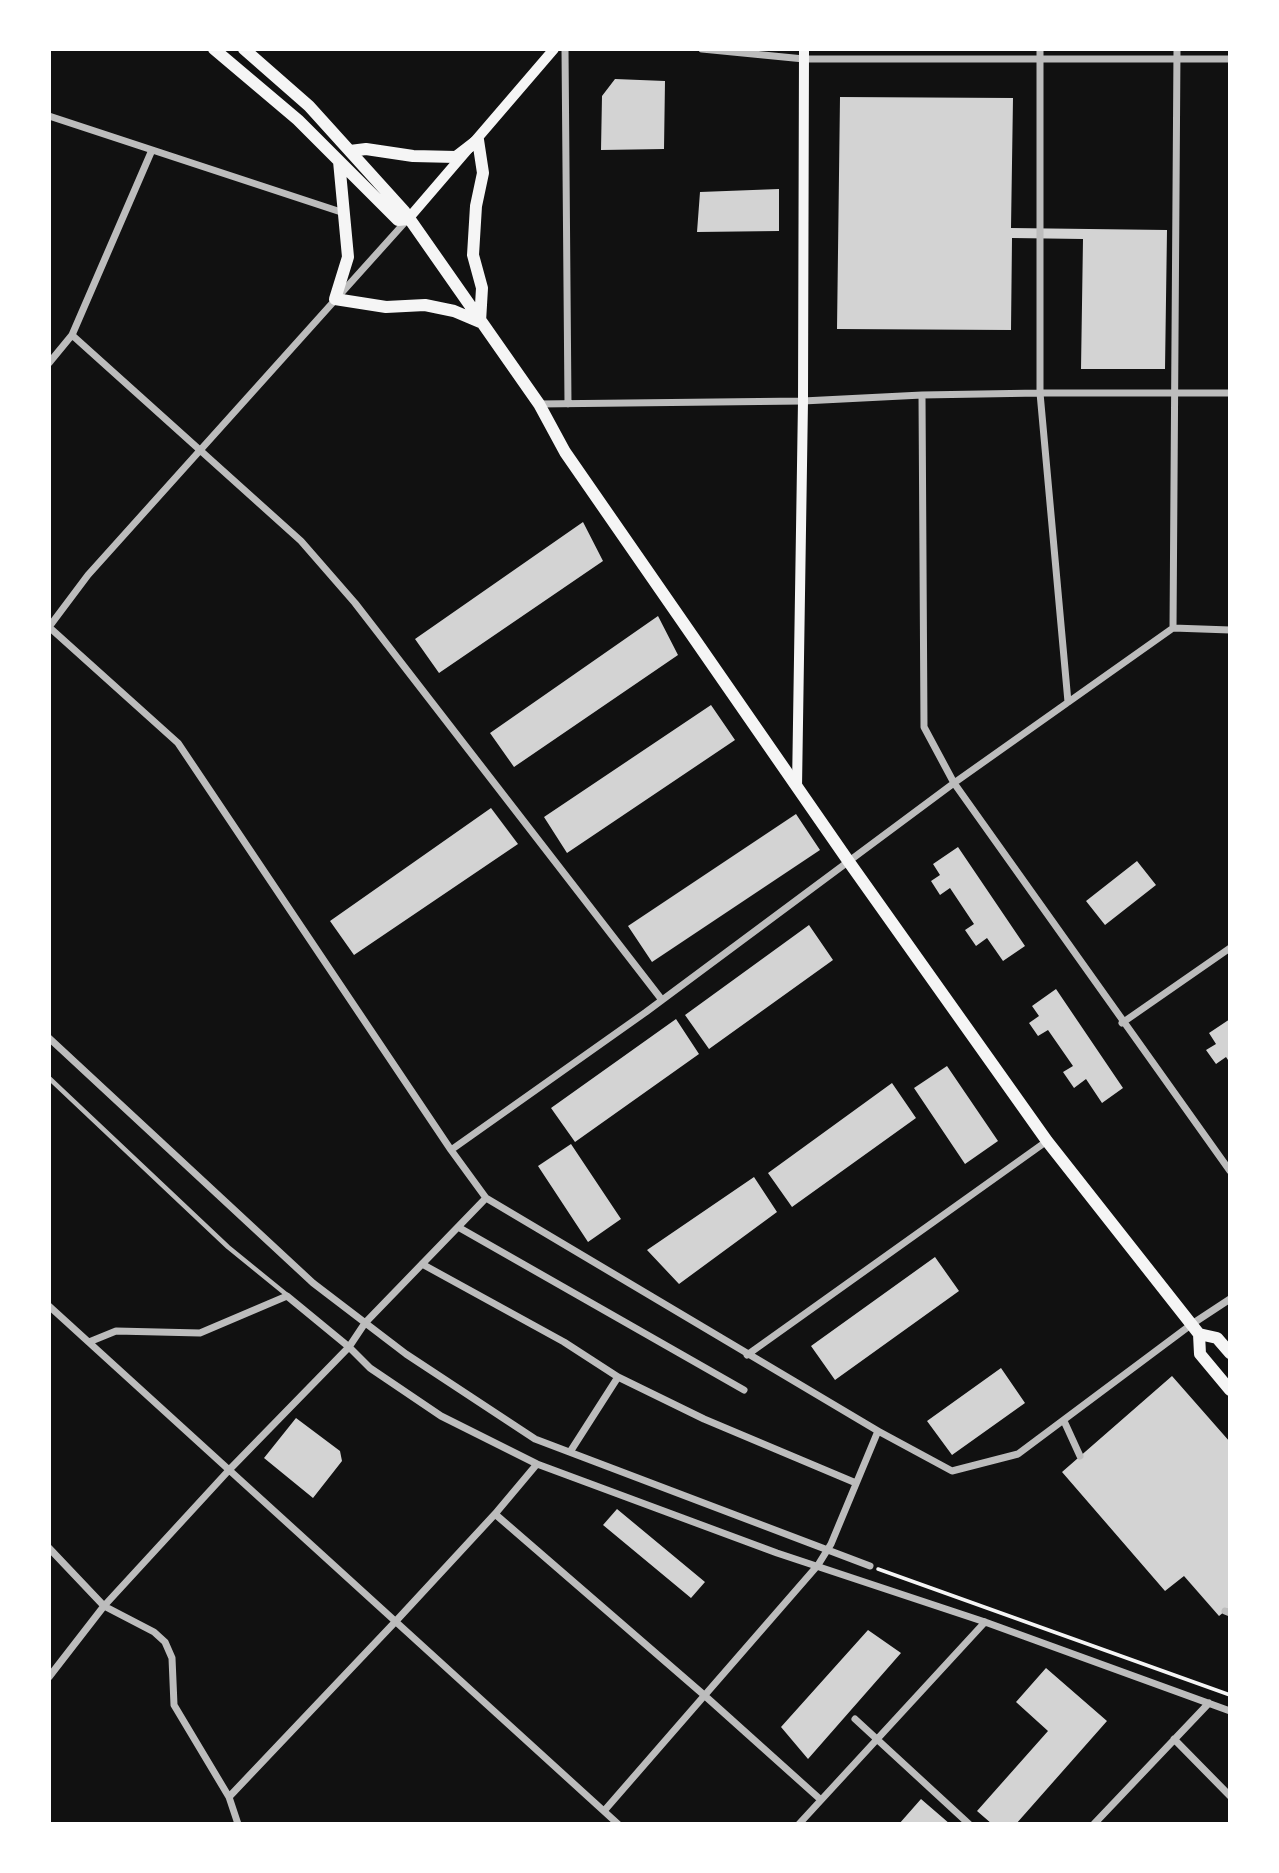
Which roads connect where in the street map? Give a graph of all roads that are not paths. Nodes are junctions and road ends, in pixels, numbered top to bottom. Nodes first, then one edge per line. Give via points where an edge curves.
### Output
1 (214, 49) edge
2 (244, 49) edge
3 (554, 49) edge
4 (565, 49) edge
5 (702, 49) edge
6 (1040, 49) edge
7 (1177, 49) edge
8 (804, 54) edge
9 (1040, 59) junction
10 (1177, 59) junction
11 (1230, 59) edge
12 (49, 116) edge
13 (478, 140) junction
14 (152, 150) junction
15 (350, 151) junction
16 (339, 161) junction
17 (344, 213) junction
18 (408, 219) junction
19 (335, 299) junction
20 (480, 322) junction
21 (72, 335) junction
22 (49, 362) edge
23 (1040, 393) junction
24 (1230, 393) edge
25 (1176, 394) junction
26 (922, 395) junction
27 (803, 401) junction
28 (538, 404) junction
29 (568, 404) junction
30 (201, 451) junction
31 (49, 627) edge
32 (1173, 628) junction
33 (1230, 630) edge
34 (1068, 702) junction
35 (954, 783) junction
36 (797, 787) junction
37 (849, 862) junction
38 (1230, 948) edge
39 (662, 1000) junction
40 (1122, 1023) junction
41 (49, 1038) edge
42 (49, 1078) edge
43 (1046, 1141) junction
44 (451, 1150) junction
45 (1230, 1171) edge
46 (486, 1198) junction
47 (458, 1227) junction
48 (422, 1264) junction
49 (287, 1296) junction
50 (1230, 1298) edge
51 (49, 1306) edge
52 (365, 1323) junction
53 (1196, 1329) junction
54 (89, 1342) junction
55 (349, 1347) junction
56 (1230, 1353) edge
57 (747, 1356) junction
58 (618, 1377) junction
59 (744, 1390) dead end
60 (1230, 1390) edge
61 (1064, 1420) junction
62 (878, 1431) junction
63 (570, 1452) junction
64 (1080, 1456) dead end
65 (537, 1465) junction
66 (230, 1469) junction
67 (856, 1483) junction
68 (495, 1514) junction
69 (49, 1548) edge
70 (826, 1550) junction
71 (818, 1565) junction
72 (870, 1566) road end
73 (104, 1605) junction
74 (396, 1621) junction
75 (985, 1622) junction
76 (49, 1677) edge
77 (704, 1695) junction
78 (1209, 1703) junction
79 (1230, 1711) edge
80 (855, 1719) dead end
81 (1174, 1738) junction
82 (876, 1740) junction
83 (1230, 1796) edge
84 (229, 1797) junction
85 (821, 1800) junction
86 (604, 1811) junction
87 (238, 1824) edge
88 (618, 1824) edge
89 (799, 1824) edge
90 (969, 1824) edge
91 (1094, 1824) edge

1 - 16 main road via 299,120
2 - 15 main road via 309,106
3 - 13 main road
4 - 29 street
5 - 8 street
6 - 9 street
7 - 10 street
8 - 9 street
8 - 27 main road
9 - 10 street
9 - 23 street
10 - 11 street
10 - 25 street
12 - 14 street
13 - 15 main road via 456,157
13 - 18 main road
13 - 20 main road via 482,173 473,255 482,288
14 - 17 street
14 - 21 street
15 - 18 main road
16 - 17 main road
16 - 18 main road via 398,220
17 - 19 main road via 348,257
18 - 19 street
18 - 20 main road
19 - 20 main road via 386,307 425,305
19 - 30 street
20 - 28 main road
21 - 22 street
21 - 30 street
23 - 25 street
23 - 26 street
23 - 34 street
24 - 25 street
25 - 32 street
26 - 27 street
26 - 35 street via 924,727
27 - 29 street
27 - 36 main road
28 - 29 street
28 - 36 main road via 565,452
30 - 31 street via 88,575
30 - 39 street via 301,541 355,603
31 - 44 street via 178,743
32 - 33 street
32 - 34 street
34 - 35 street
35 - 37 street
35 - 40 street
36 - 37 main road
37 - 39 street
37 - 43 main road
38 - 40 street
39 - 44 street
40 - 45 street
41 - 52 street via 313,1283
42 - 49 lane via 228,1247
43 - 53 main road
43 - 57 street
44 - 46 street
46 - 47 street
46 - 57 street
47 - 48 street
47 - 59 street
48 - 52 street
48 - 58 street via 565,1342
49 - 54 street via 200,1334 116,1331
49 - 55 street
50 - 53 street
51 - 54 street
52 - 55 street
52 - 63 street via 535,1439
53 - 56 main road via 1217,1338
53 - 60 main road via 1200,1354
53 - 61 street
54 - 66 street
55 - 65 street via 370,1368 441,1416
55 - 66 street
57 - 62 street
58 - 63 street
58 - 67 street
61 - 62 street via 1018,1454 952,1471
61 - 64 street
62 - 67 street
63 - 70 street
65 - 68 street
65 - 71 street
66 - 73 street
66 - 74 street
67 - 70 street
68 - 74 street
68 - 77 street
69 - 73 street
70 - 71 street
70 - 72 street
71 - 75 street
71 - 77 street
73 - 76 street
73 - 84 street via 154,1632 165,1643 172,1658 174,1705
74 - 84 street
74 - 86 street
75 - 78 street
75 - 82 street
77 - 85 street
77 - 86 street
78 - 79 street
78 - 81 street
80 - 82 street
81 - 83 street
81 - 91 street
82 - 85 street
82 - 90 street
84 - 87 street
85 - 89 street
86 - 88 street

